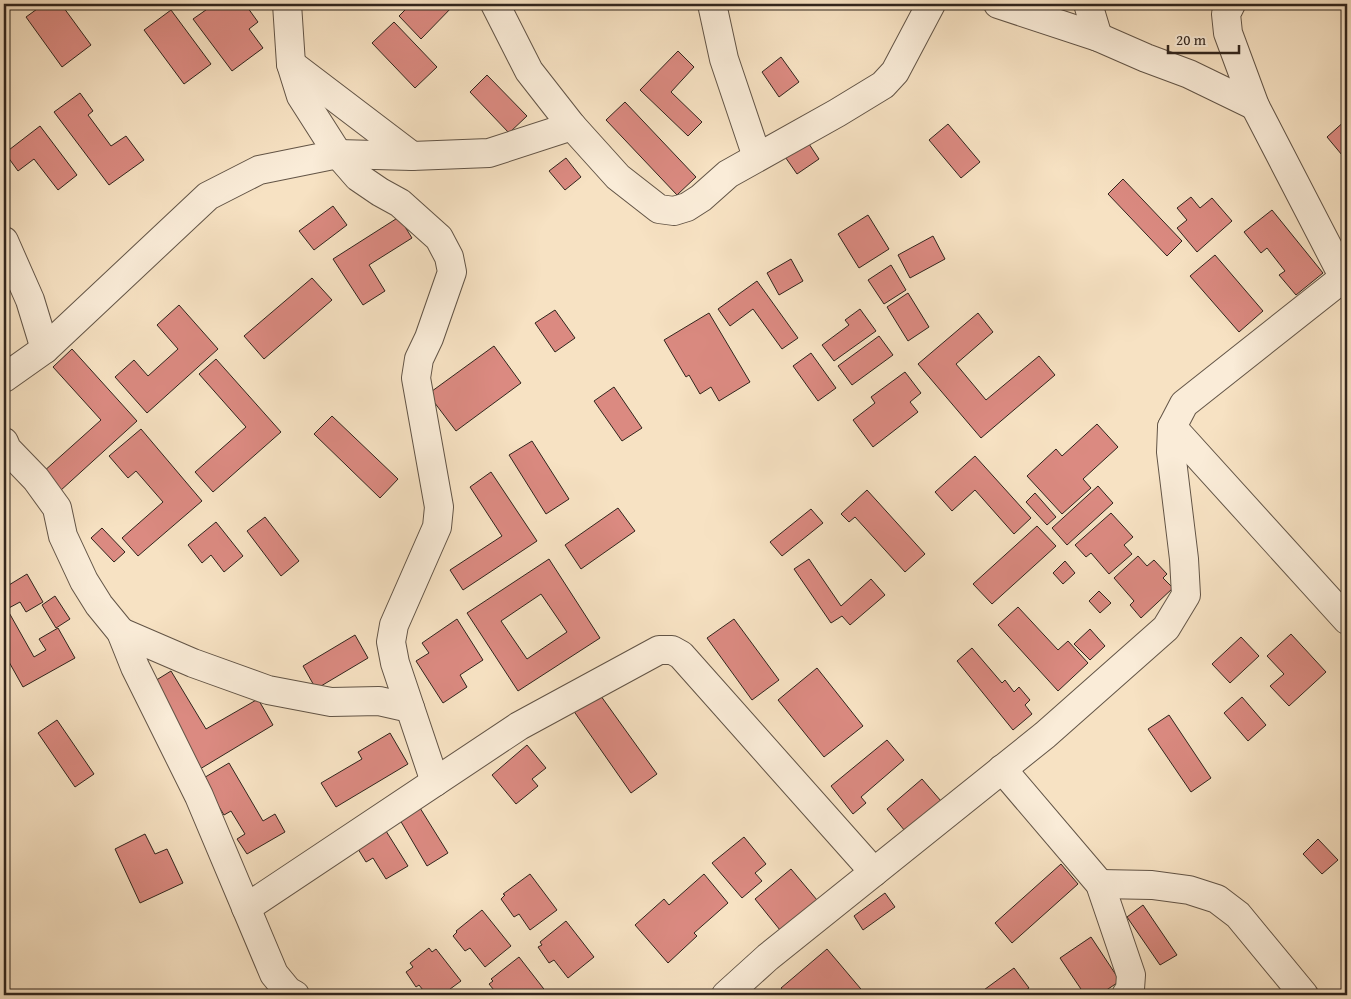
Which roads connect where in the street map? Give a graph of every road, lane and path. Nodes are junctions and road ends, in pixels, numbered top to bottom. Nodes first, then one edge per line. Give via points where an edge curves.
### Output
1 (287, 4) edge
2 (495, 4) edge
3 (712, 4) edge
4 (931, 4) edge
5 (998, 4) edge
6 (1088, 4) edge
7 (1230, 4) edge
8 (1098, 37) junction
9 (291, 64) junction
10 (1255, 106) junction
11 (572, 126) junction
12 (338, 154) junction
13 (412, 156) junction
14 (757, 157) junction
15 (4, 241) edge
16 (1346, 276) edge
17 (45, 349) junction
18 (4, 378) edge
19 (1172, 427) junction
20 (4, 442) edge
21 (1347, 620) edge
22 (120, 632) junction
23 (410, 708) junction
24 (1002, 770) junction
25 (435, 782) junction
26 (874, 872) junction
27 (1100, 884) junction
28 (246, 908) junction
29 (295, 995) edge
30 (726, 995) edge
31 (1126, 995) edge
32 (1304, 995) edge

1 - 9 street
2 - 11 street via 529,71
3 - 14 street via 724,59
4 - 14 street via 895,72 883,85
5 - 8 street
6 - 8 street
7 - 10 street via 1226,14 1228,33
8 - 10 street via 1189,74
9 - 12 street via 301,96
9 - 13 street
10 - 16 street
11 - 13 street via 489,153
11 - 14 street via 618,176 659,209 674,211 686,207 728,174
12 - 13 street
12 - 17 street via 259,170 208,196
12 - 23 street via 358,177 400,203 439,238 449,257 452,272 416,378 439,507 437,527 394,625 391,642
15 - 17 street via 30,300
16 - 19 street via 1184,404
17 - 18 street
19 - 21 street
19 - 24 street via 1171,452 1186,595 1166,628
20 - 22 street via 57,508 62,536 84,580
22 - 23 street via 268,690 331,702 379,701
22 - 28 street via 199,796
23 - 25 street
24 - 26 street
24 - 27 street
25 - 26 street via 519,726 658,650 672,650 681,655
25 - 28 street
26 - 30 street
27 - 31 street via 1131,975
27 - 32 street via 1152,885 1189,890 1217,899 1238,915
28 - 29 street via 274,974

